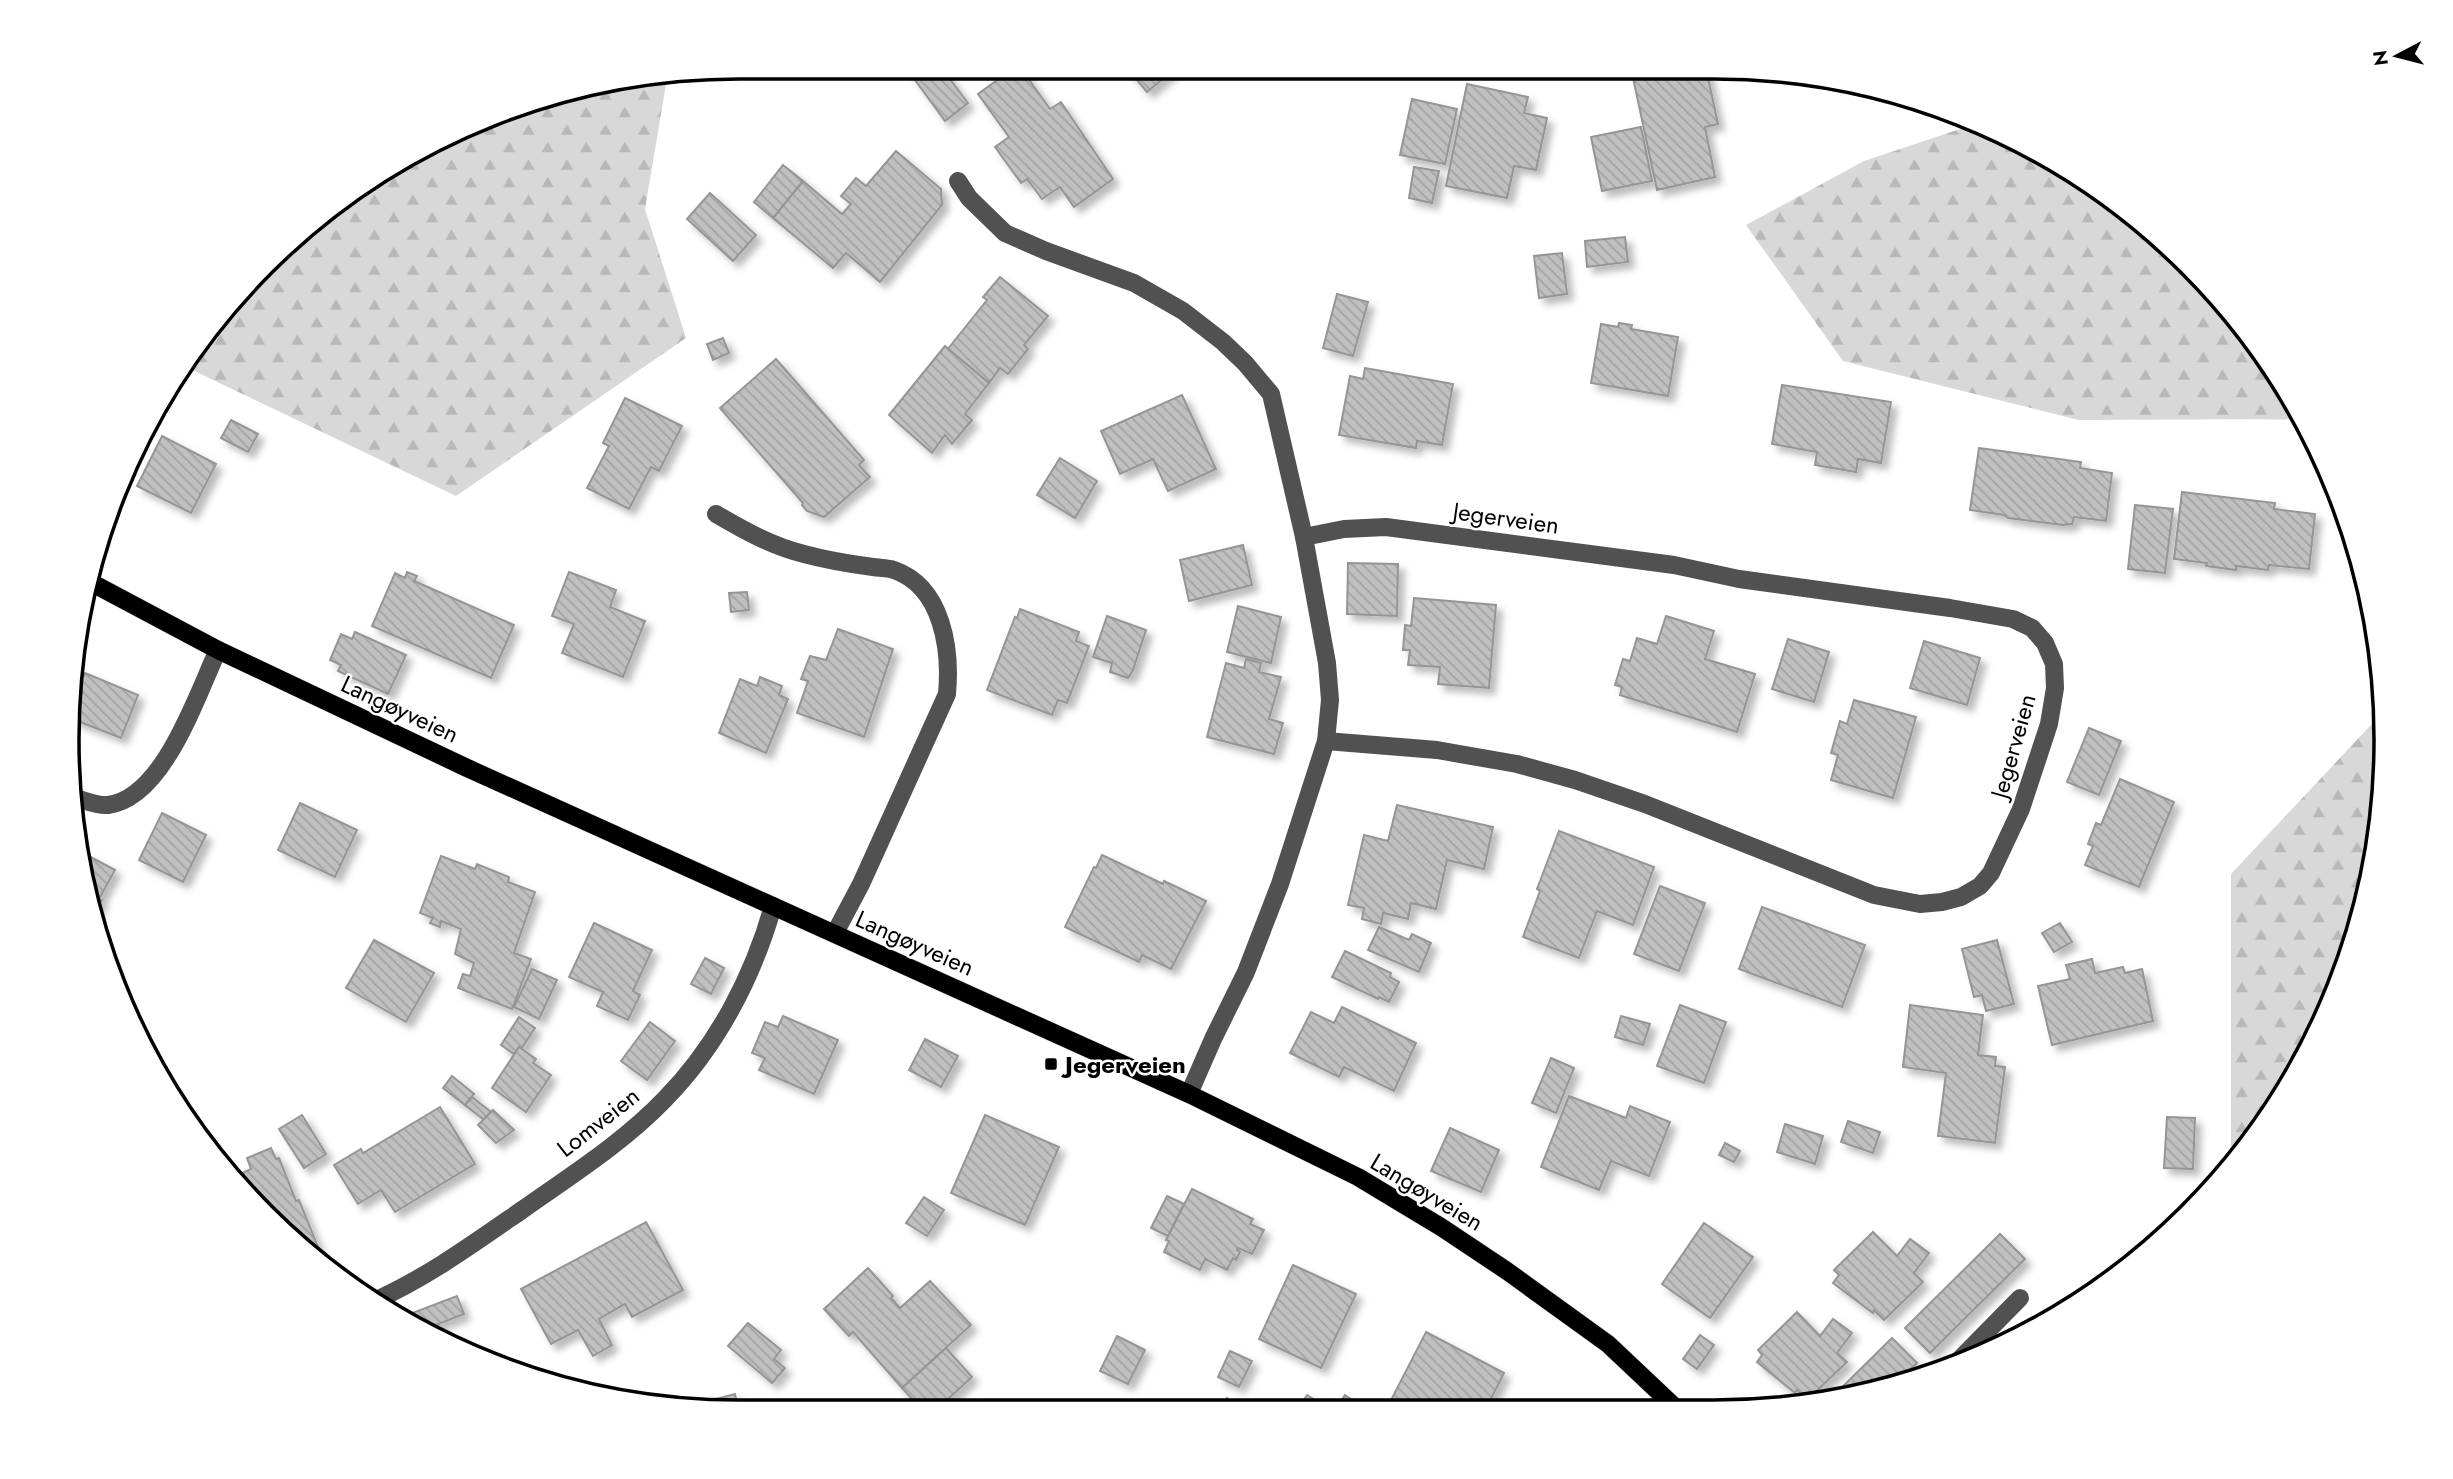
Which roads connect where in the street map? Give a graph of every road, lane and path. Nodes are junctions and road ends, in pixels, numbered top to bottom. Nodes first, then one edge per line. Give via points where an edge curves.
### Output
1 (958, 181) dead end
2 (716, 514) dead end
3 (1304, 537) junction
4 (97, 586) edge
5 (218, 650) junction
6 (1326, 741) junction
7 (82, 800) edge
8 (773, 906) junction
9 (835, 933) junction
10 (1189, 1094) junction
11 (383, 1296) edge
12 (2020, 1298) dead end
13 (1971, 1348) edge
14 (1667, 1400) edge

1 - 3 street via 1005,233 1134,283 1183,312 1238,356 1271,394
2 - 9 street via 758,538 804,554 893,569 920,586 947,644 947,694
3 - 6 street via 1327,663
3 - 6 street, Jegerveien via 1344,528 1386,527 1963,610 2013,619 2032,628 2054,664 2049,724 2021,809 1991,873 1980,886 1942,902 1920,904 1874,895 1645,804 1517,764 1437,750
4 - 5 main road, Langøyveien
5 - 7 street via 185,723 159,770 142,789 104,806
5 - 8 main road, Langøyveien
6 - 10 street via 1251,959
8 - 9 main road, Langøyveien
8 - 11 street, Lomveien via 762,946 732,1008 699,1060 665,1099 606,1150 452,1259
9 - 10 main road, Langøyveien
10 - 14 main road, Langøyveien via 1358,1177 1441,1227 1608,1344
12 - 13 street

